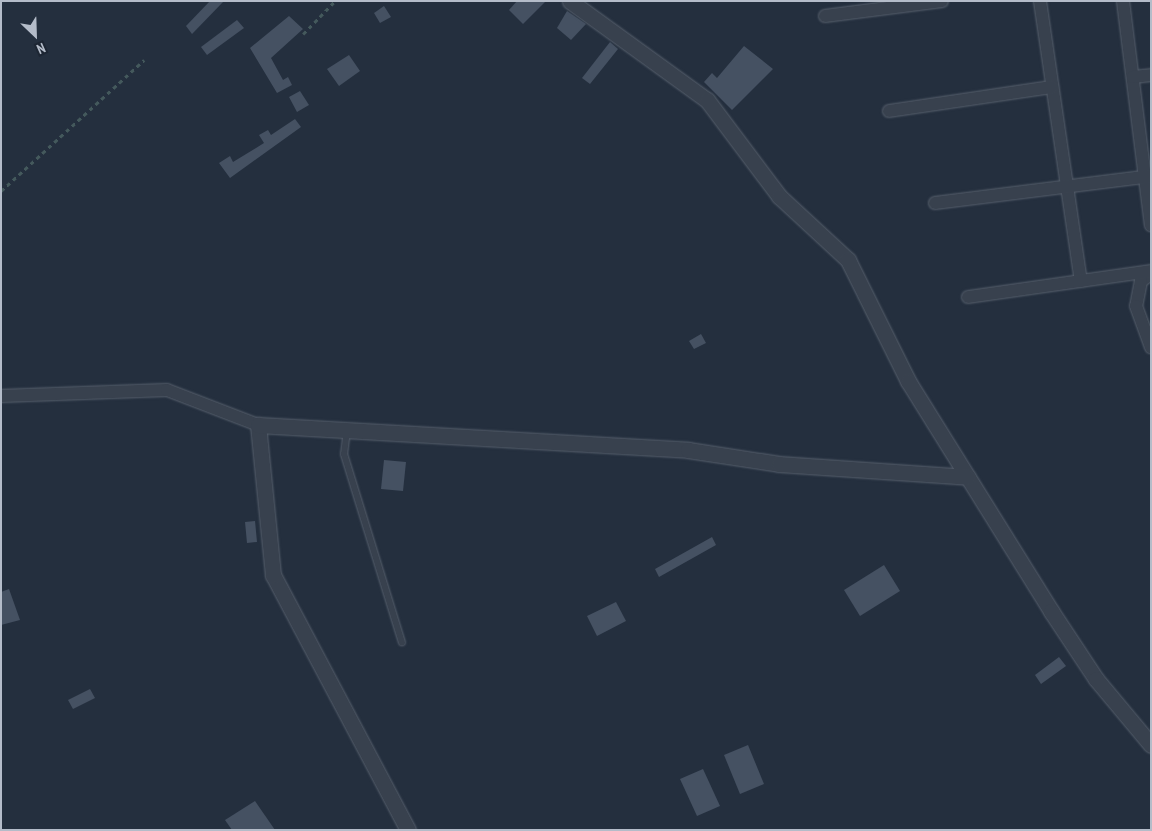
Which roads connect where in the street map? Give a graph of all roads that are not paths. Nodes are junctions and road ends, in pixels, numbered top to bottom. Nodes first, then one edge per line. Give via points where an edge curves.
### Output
1 (570, 1) edge
2 (942, 1) edge
3 (1040, 1) edge
4 (1123, 1) edge
5 (825, 16) dead end
6 (1151, 75) edge
7 (1133, 78) junction
8 (1052, 87) junction
9 (889, 110) dead end
10 (1149, 176) edge
11 (1066, 186) junction
12 (935, 203) dead end
13 (1151, 225) edge
14 (1151, 273) edge
15 (1081, 281) junction
16 (968, 297) dead end
17 (1151, 347) edge
18 (1, 396) edge
19 (258, 425) junction
20 (347, 430) junction
21 (968, 477) junction
22 (402, 642) dead end
23 (1150, 741) edge
24 (408, 830) edge

1 - 21 street via 706,100 779,196 848,260 908,381
2 - 5 street
3 - 8 street
4 - 7 street
6 - 7 street
7 - 10 street
8 - 9 street
8 - 11 street
10 - 11 street
10 - 13 street
11 - 12 street
11 - 15 street
14 - 15 street
14 - 17 street via 1142,281 1136,306
15 - 16 street
18 - 19 street via 167,390
19 - 20 street
19 - 24 street via 273,575
20 - 21 street via 688,450 779,464
20 - 22 lane via 344,454
21 - 23 street via 1096,679

